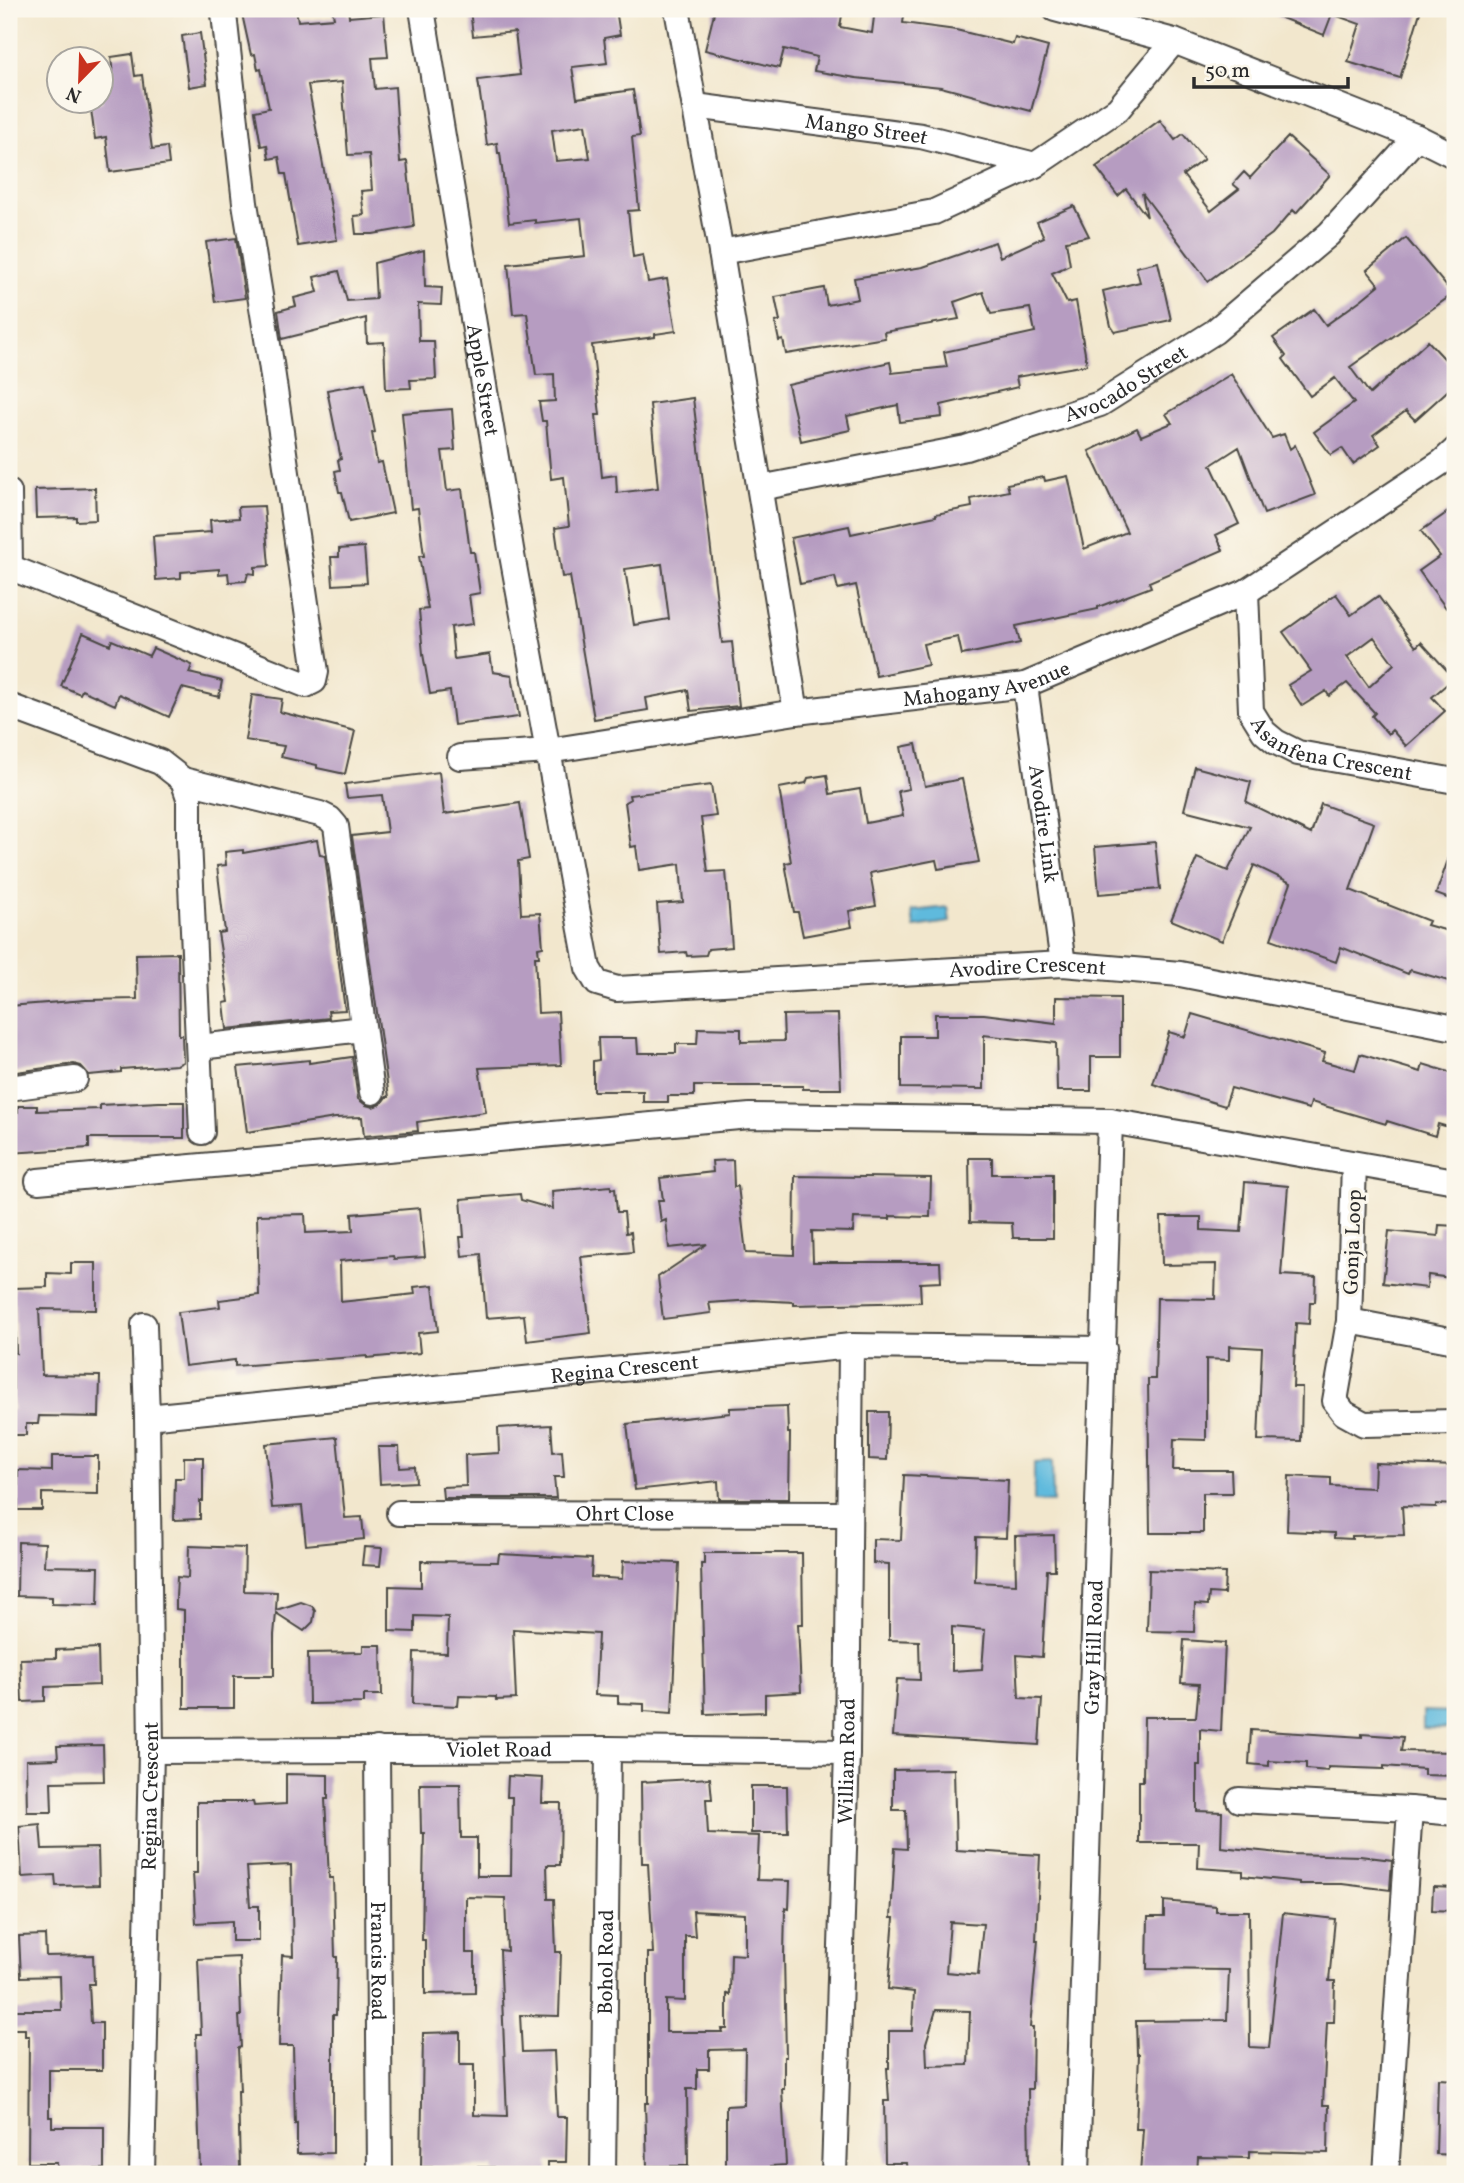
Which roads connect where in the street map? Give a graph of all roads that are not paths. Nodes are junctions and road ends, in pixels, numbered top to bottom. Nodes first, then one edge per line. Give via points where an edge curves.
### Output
1 (422, 9) edge
2 (677, 9) edge
3 (1055, 9) edge
4 (224, 14) dead end
5 (1174, 41) junction
6 (695, 106) junction
7 (1418, 137) junction
8 (1455, 156) edge
9 (1035, 165) junction
10 (721, 252) junction
11 (1455, 450) edge
12 (760, 488) junction
13 (9, 492) edge
14 (9, 568) edge
15 (1246, 592) junction
16 (1026, 685) junction
17 (9, 706) edge
18 (796, 712) junction
19 (548, 751) junction
20 (460, 757) dead end
21 (1454, 779) edge
22 (183, 780) junction
23 (1063, 964) junction
24 (597, 983) joint
25 (1455, 1028) edge
26 (363, 1029) junction
27 (199, 1046) junction
28 (75, 1079) dead end
29 (9, 1088) edge
30 (372, 1092) dead end
31 (1110, 1121) junction
32 (202, 1132) dead end
33 (1354, 1164) junction
34 (38, 1181) dead end
35 (1455, 1181) edge
36 (1349, 1321) junction
37 (144, 1325) dead end
38 (1455, 1340) edge
39 (851, 1346) junction
40 (1104, 1349) junction
41 (147, 1417) junction
42 (1455, 1422) edge
43 (399, 1513) dead end
44 (849, 1514) junction
45 (377, 1749) junction
46 (608, 1749) junction
47 (151, 1751) junction
48 (847, 1752) junction
49 (1239, 1800) dead end
50 (1410, 1809) junction
51 (1455, 1813) edge
52 (142, 2174) edge
53 (380, 2174) edge
54 (603, 2174) edge
55 (834, 2174) edge
56 (1077, 2174) edge
57 (1386, 2174) edge

1 - 19 street, Apple Street
2 - 6 street
3 - 5 street
4 - 14 street via 245,203 314,681 306,685
5 - 7 street
5 - 9 street via 1118,108
6 - 9 street, Mango Street via 921,136
6 - 10 street
7 - 8 street
7 - 12 street, Avocado Street via 1329,234 1214,332 1100,404 966,448
9 - 10 street via 934,212
10 - 12 street
11 - 15 street, Mahogany Avenue
12 - 18 street
13 - 14 street
15 - 16 street, Mahogany Avenue
15 - 21 street, Asanfena Crescent via 1251,711 1264,732 1298,753
16 - 18 street, Mahogany Avenue
16 - 23 street, Avodire Link
17 - 22 street via 159,762
18 - 19 street, Mahogany Avenue
19 - 20 street, Mahogany Avenue
19 - 24 street, Apple Street via 588,968
22 - 26 street via 320,814 336,826
22 - 27 street via 190,798
23 - 24 street, Avodire Crescent via 617,989
23 - 25 street, Avodire Crescent via 1180,974
26 - 27 street
26 - 30 street
27 - 32 street
28 - 29 street
31 - 33 street
31 - 34 street via 750,1116
31 - 40 street, Gray Hill Road
33 - 35 street
33 - 36 street, Gonja Loop
36 - 38 street, Gonja Loop
36 - 42 street, Gonja Loop via 1335,1401 1344,1413 1364,1424
37 - 41 street, Regina Crescent
39 - 40 street, Regina Crescent
39 - 41 street, Regina Crescent
39 - 44 street, William Road
40 - 56 street, Gray Hill Road
41 - 47 street, Regina Crescent
43 - 44 street, Ohrt Close
44 - 48 street, William Road
45 - 46 street, Violet Road
45 - 47 street, Violet Road
45 - 53 street, Francis Road
46 - 48 street, Violet Road
46 - 54 street, Bohol Road
47 - 52 street, Regina Crescent
48 - 55 street, William Road
49 - 50 street
50 - 51 street
50 - 57 street

